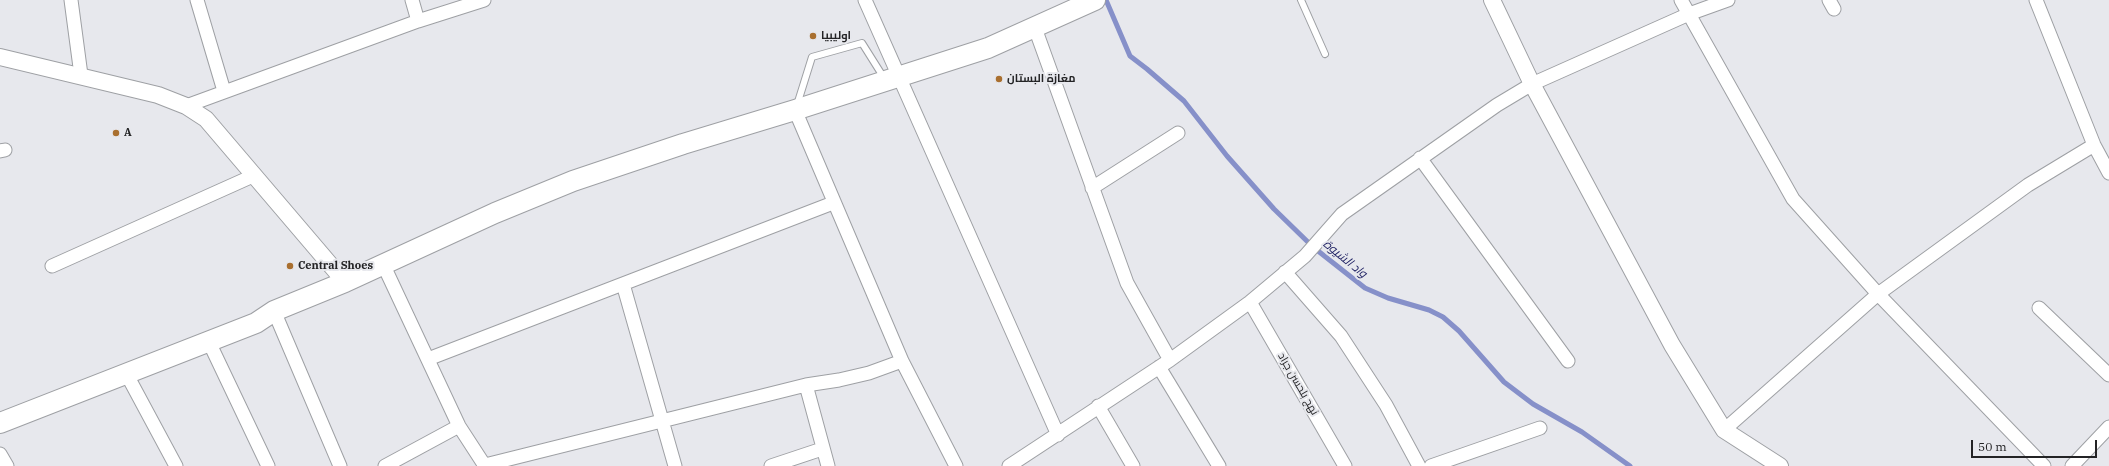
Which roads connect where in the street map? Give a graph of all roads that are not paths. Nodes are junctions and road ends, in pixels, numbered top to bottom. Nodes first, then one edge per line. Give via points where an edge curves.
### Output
1 (71, 0) edge
2 (197, 0) edge
3 (412, 0) edge
4 (484, 0) edge
5 (865, 0) edge
6 (1301, 0) edge
7 (1492, 0) edge
8 (1681, 0) edge
9 (1728, 0) edge
10 (2036, 0) edge
11 (1090, 2) edge
12 (1689, 14) junction
13 (418, 21) junction
14 (1035, 28) junction
15 (1325, 54) dead end
16 (0, 57) edge
17 (81, 75) junction
18 (892, 79) junction
19 (1532, 84) junction
20 (224, 91) junction
21 (186, 106) junction
22 (795, 110) junction
23 (1178, 133) dead end
24 (2094, 145) junction
25 (1420, 158) junction
26 (2109, 173) edge
27 (255, 175) junction
28 (1092, 188) junction
29 (833, 203) junction
30 (383, 264) junction
31 (52, 266) dead end
32 (1285, 272) junction
33 (345, 282) junction
34 (623, 284) junction
35 (1878, 294) junction
36 (1250, 302) junction
37 (2039, 308) dead end
38 (274, 311) junction
39 (209, 342) junction
40 (428, 359) junction
41 (1170, 360) junction
42 (902, 361) junction
43 (1568, 361) dead end
44 (1159, 367) junction
45 (126, 373) junction
46 (2109, 375) edge
47 (806, 384) junction
48 (1098, 406) junction
49 (662, 420) junction
50 (0, 423) edge
51 (459, 426) junction
52 (2109, 427) edge
53 (1540, 428) dead end
54 (1724, 430) junction
55 (1058, 435) junction
56 (822, 449) junction
57 (0, 454) edge
58 (485, 465) edge
59 (7, 466) edge
60 (176, 466) edge
61 (268, 466) edge
62 (340, 466) edge
63 (385, 466) edge
64 (675, 466) edge
65 (771, 466) edge
66 (828, 466) edge
67 (956, 466) edge
68 (1009, 466) edge
69 (1133, 466) edge
70 (1219, 466) edge
71 (1345, 466) edge
72 (1419, 466) edge
73 (1431, 466) edge
74 (1780, 466) edge
75 (2044, 466) edge
76 (2072, 466) edge

1 - 17 street
2 - 20 street
3 - 13 street
4 - 13 street
5 - 18 street
6 - 15 lane
7 - 19 street
8 - 12 street
9 - 12 street
10 - 24 street
11 - 14 main road
12 - 19 street
12 - 35 street via 1793,199
13 - 20 street
14 - 18 main road via 988,48
14 - 28 street
16 - 17 street
17 - 21 street via 158,95
18 - 22 main road
18 - 22 lane via 862,43 812,57
18 - 55 street
19 - 25 street
19 - 54 street via 1672,345
20 - 21 street
21 - 27 street via 206,119
22 - 29 street
22 - 30 main road via 573,181
23 - 28 street
24 - 26 street
24 - 35 street via 2028,185
25 - 32 street via 1342,214 1305,256
25 - 43 street
27 - 31 street
27 - 33 street
28 - 41 street via 1127,283
29 - 34 street
29 - 42 street
30 - 33 main road
30 - 40 street
32 - 36 street
32 - 72 street via 1341,336 1386,405
33 - 38 main road
34 - 40 street
34 - 49 street
35 - 54 street
35 - 75 street
36 - 41 street
36 - 71 street, نهج بلحسن جراد
37 - 46 street
38 - 39 main road via 256,323
38 - 62 street
39 - 45 main road
39 - 61 street
40 - 51 street
41 - 44 street
42 - 47 street via 854,377
42 - 67 street
44 - 48 street
44 - 70 street
45 - 50 main road
45 - 60 street
47 - 49 street
47 - 56 street
48 - 55 street
48 - 69 street
49 - 58 street
49 - 64 street
51 - 58 street
51 - 63 street
52 - 76 street
53 - 73 street
54 - 74 street
55 - 68 street
56 - 65 street
56 - 66 street
57 - 59 street

